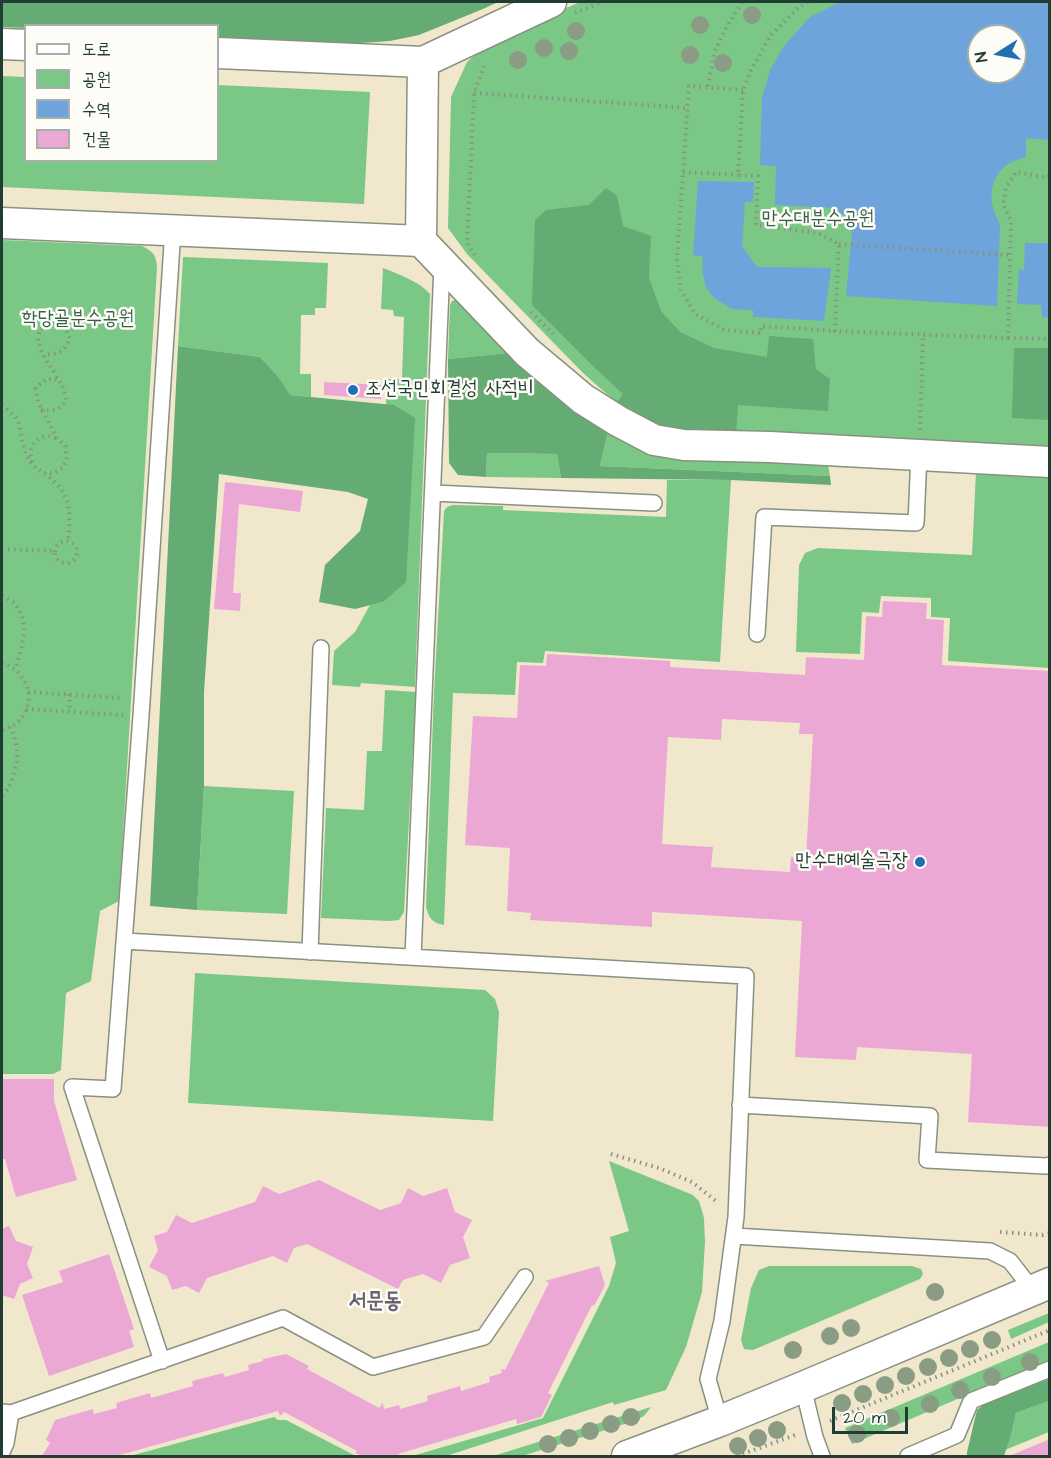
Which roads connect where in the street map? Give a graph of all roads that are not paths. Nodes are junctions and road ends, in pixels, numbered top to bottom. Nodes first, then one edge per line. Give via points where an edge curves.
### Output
1 (561, 8) edge
2 (2, 45) edge
3 (24, 45) edge
4 (219, 53) edge
5 (423, 62) junction
6 (2, 223) edge
7 (173, 229) junction
8 (421, 240) junction
9 (442, 262) junction
10 (919, 454) junction
11 (1050, 462) edge
12 (433, 493) junction
13 (654, 503) dead end
14 (758, 634) dead end
15 (321, 648) dead end
16 (124, 941) junction
17 (310, 952) junction
18 (413, 957) junction
19 (740, 1105) junction
20 (1050, 1165) edge
21 (734, 1236) junction
22 (525, 1277) dead end
23 (1041, 1286) edge
24 (162, 1361) junction
25 (1050, 1369) edge
26 (803, 1387) junction
27 (6, 1412) edge
28 (720, 1421) junction
29 (2, 1452) edge
30 (627, 1456) edge
31 (822, 1456) edge
32 (908, 1456) edge

1 - 5 street
2 - 3 street
4 - 5 street
5 - 8 street
6 - 7 street
7 - 8 street
7 - 16 lane
8 - 9 street
9 - 10 street via 527,352 583,399 654,440 684,446
9 - 12 lane
10 - 11 street
10 - 14 lane via 916,523 764,517
12 - 13 lane
12 - 18 lane
15 - 17 lane
16 - 17 lane
16 - 24 lane via 112,1089 72,1087
17 - 18 lane
18 - 19 lane via 746,976
19 - 20 lane via 930,1116 927,1160
19 - 21 lane
21 - 23 lane via 990,1251 1010,1261
21 - 28 lane via 722,1321 708,1379
22 - 24 lane via 484,1337 374,1367 283,1318
23 - 26 street
24 - 27 lane
25 - 32 lane via 971,1401 957,1435
26 - 28 street
26 - 31 lane
27 - 29 lane via 6,1443
28 - 30 street

